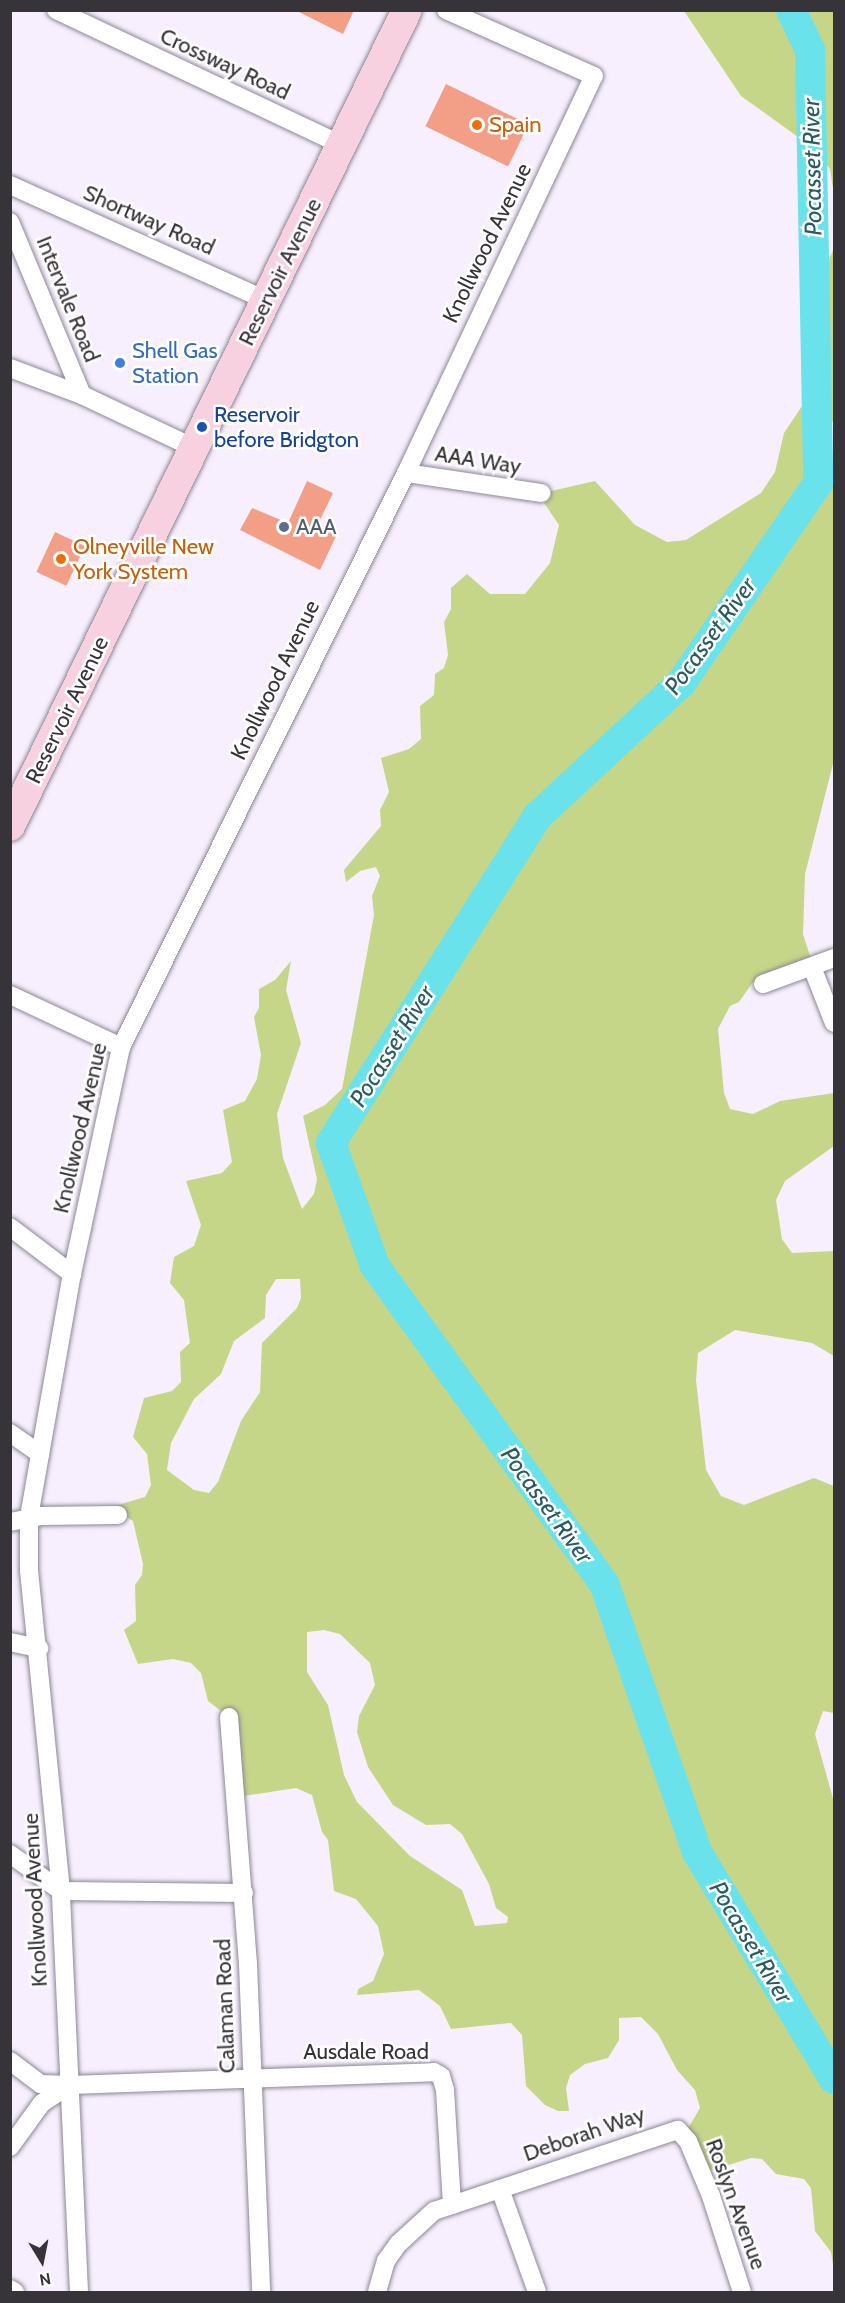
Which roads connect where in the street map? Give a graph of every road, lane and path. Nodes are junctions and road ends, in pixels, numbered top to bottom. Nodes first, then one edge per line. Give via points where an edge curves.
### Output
1 (56, 10) edge
2 (407, 10) edge
3 (446, 10) edge
4 (341, 145) junction
5 (10, 185) edge
6 (10, 222) edge
7 (267, 300) junction
8 (11, 370) edge
9 (82, 395) junction
10 (194, 448) junction
11 (406, 473) junction
12 (542, 493) dead end
13 (10, 826) edge
14 (834, 958) edge
15 (812, 967) junction
16 (763, 984) dead end
17 (10, 995) edge
18 (834, 1023) edge
19 (121, 1047) junction
20 (10, 1227) edge
21 (72, 1274) junction
22 (10, 1433) edge
23 (40, 1454) junction
24 (118, 1515) dead end
25 (34, 1516) junction
26 (10, 1522) edge
27 (10, 1642) edge
28 (39, 1648) junction
29 (229, 1717) dead end
30 (10, 1854) edge
31 (61, 1891) junction
32 (244, 1893) junction
33 (10, 2061) edge
34 (252, 2079) junction
35 (70, 2085) junction
36 (683, 2133) joint
37 (10, 2147) edge
38 (500, 2189) junction
39 (452, 2205) junction
40 (10, 2289) edge
41 (15, 2292) edge
42 (79, 2292) edge
43 (261, 2292) edge
44 (376, 2292) edge
45 (537, 2292) edge
46 (742, 2292) edge

1 - 4 street, Crossway Road
2 - 4 main road, Reservoir Avenue
3 - 11 street, Knollwood Avenue via 594,76
4 - 7 main road, Reservoir Avenue
5 - 7 street, Shortway Road
6 - 9 street, Intervale Road
7 - 10 main road, Reservoir Avenue
8 - 9 street
9 - 10 street
10 - 13 main road, Reservoir Avenue
11 - 12 street, AAA Way
11 - 19 street, Knollwood Avenue
14 - 15 street
15 - 16 street
15 - 18 street
17 - 19 street
19 - 21 street, Knollwood Avenue
20 - 21 street
21 - 23 street, Knollwood Avenue
22 - 23 street
23 - 25 street, Knollwood Avenue
24 - 25 street
25 - 26 street
25 - 28 street, Knollwood Avenue via 29,1571
27 - 28 street
28 - 31 street, Knollwood Avenue
29 - 32 street, Calaman Road
30 - 31 street
31 - 32 street
31 - 35 street, Knollwood Avenue
32 - 34 street, Calaman Road
33 - 35 street, Ausdale Road via 41,2084
34 - 35 street, Ausdale Road
34 - 39 street, Ausdale Road via 429,2071 441,2076
34 - 43 street, Calaman Road
35 - 37 street via 42,2103
35 - 42 street, Knollwood Avenue
36 - 38 street, Deborah Way via 662,2132
36 - 46 street, Roslyn Avenue via 711,2196
38 - 39 street
38 - 45 street
39 - 44 street via 434,2211 398,2244 386,2261
40 - 41 street

